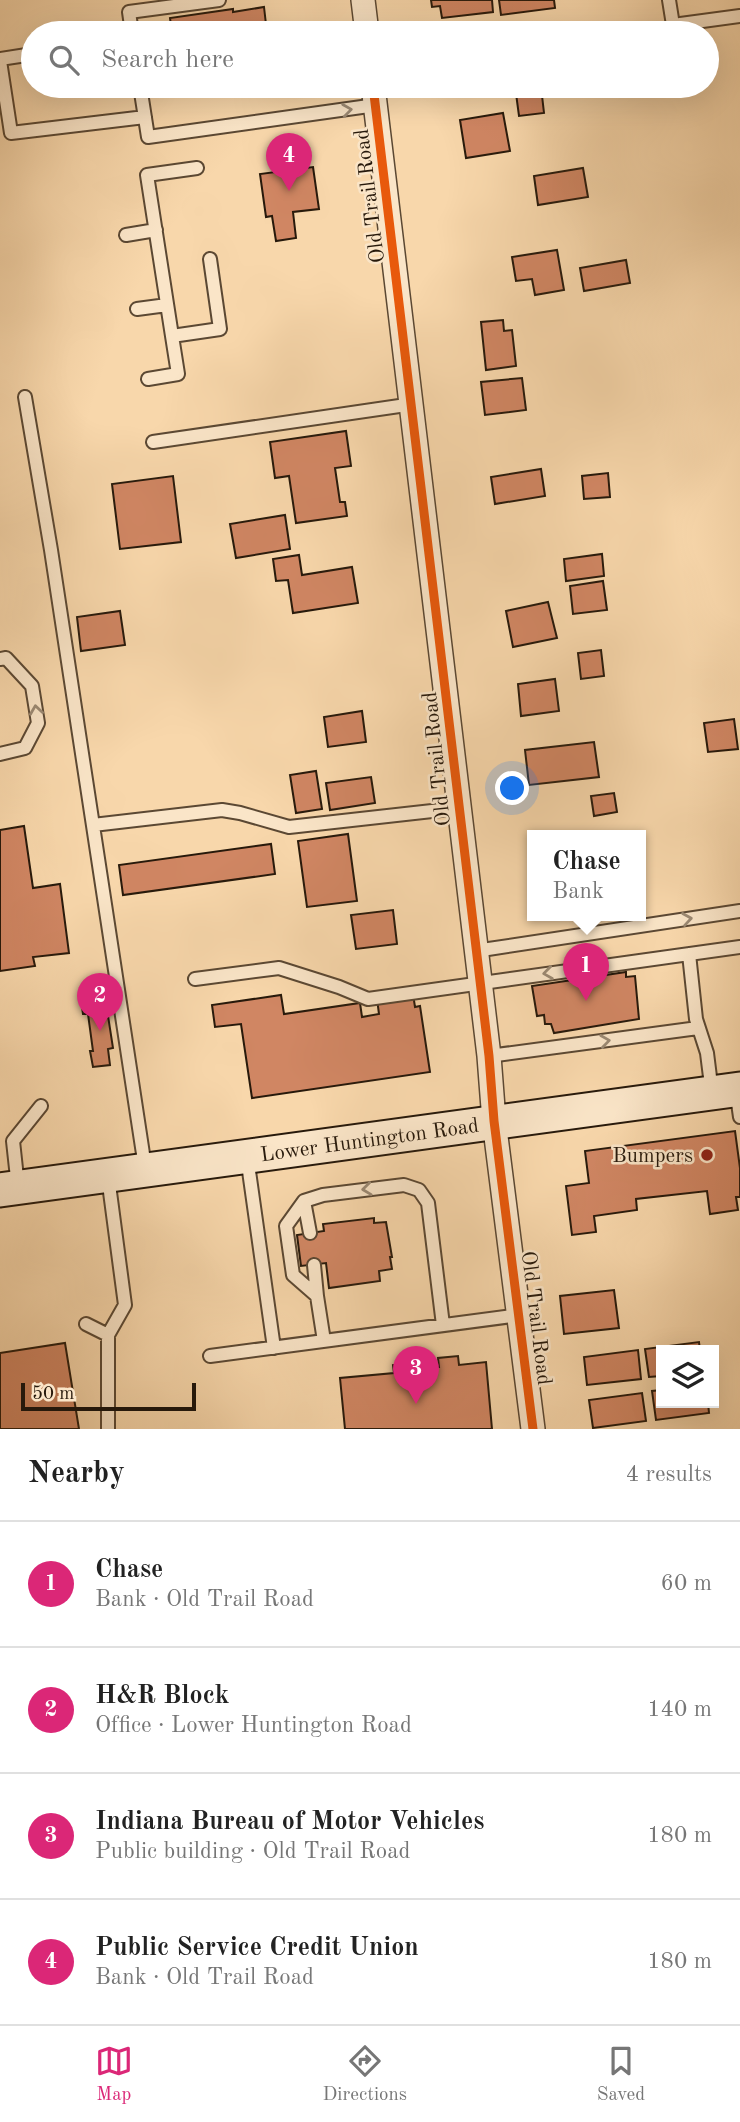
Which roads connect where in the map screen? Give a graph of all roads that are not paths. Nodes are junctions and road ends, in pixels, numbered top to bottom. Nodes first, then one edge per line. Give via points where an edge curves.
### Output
1 (219, 0) edge
2 (363, 0) edge
3 (669, 0) edge
4 (740, 16) edge
5 (130, 21) edge
6 (366, 21) edge
7 (672, 21) edge
8 (703, 21) edge
9 (21, 56) edge
10 (0, 60) edge
11 (142, 98) edge
12 (369, 98) edge
13 (375, 98) edge
14 (145, 117) junction
15 (197, 167) dead end
16 (156, 230) junction
17 (126, 235) dead end
18 (210, 259) dead end
19 (167, 305) junction
20 (137, 309) dead end
21 (172, 335) junction
22 (148, 379) dead end
23 (25, 397) dead end
24 (413, 404) junction
25 (153, 442) dead end
26 (0, 659) edge
27 (0, 754) edge
28 (459, 808) junction
29 (93, 825) junction
30 (740, 911) edge
31 (740, 947) edge
32 (475, 951) junction
33 (689, 954) junction
34 (195, 979) dead end
35 (479, 983) junction
36 (698, 1028) junction
37 (489, 1056) junction
38 (732, 1097) edge
39 (41, 1106) dead end
40 (494, 1121) junction
41 (247, 1156) junction
42 (146, 1171) junction
43 (108, 1177) junction
44 (9, 1189) edge
45 (304, 1200) junction
46 (310, 1233) dead end
47 (314, 1265) dead end
48 (317, 1296) junction
49 (520, 1315) junction
50 (86, 1324) dead end
51 (443, 1325) junction
52 (108, 1335) junction
53 (324, 1341) junction
54 (274, 1348) junction
55 (210, 1356) dead end
56 (108, 1429) edge
57 (533, 1429) edge

1 - 5 lane via 129,12
2 - 6 street
3 - 7 lane
4 - 8 lane
9 - 10 lane
10 - 14 lane via 11,133
11 - 14 lane
14 -> 12 lane via 148,137 318,114
13 - 24 street, Old Trail Road
15 - 16 lane via 148,175
16 - 17 lane
16 - 19 lane
18 - 21 lane via 220,330
19 - 20 lane
19 - 21 lane
21 - 22 lane via 178,374
23 - 29 lane
24 - 25 lane
24 - 28 street, Old Trail Road
27 -> 26 lane via 25,748 38,723 32,686 6,658
28 - 29 lane via 289,827 222,810
28 - 32 street, Old Trail Road
29 - 42 lane
32 -> 30 lane
31 - 33 lane
32 - 35 street, Old Trail Road
33 -> 35 lane
33 - 36 lane
34 - 35 lane via 279,968 368,999
35 - 37 street, Old Trail Road
37 -> 36 lane
36 - 38 lane
37 - 40 street, Old Trail Road
38 - 40 main road, Lower Huntington Road
39 - 44 lane via 13,1141
40 - 41 main road, Lower Huntington Road
40 - 49 street, Old Trail Road
41 - 42 main road, Lower Huntington Road
41 - 54 lane
42 - 43 main road, Lower Huntington Road
43 - 44 main road, Lower Huntington Road
43 - 52 lane via 125,1305
45 - 46 lane
45 - 48 lane via 286,1226 293,1275
51 -> 45 lane via 428,1203 419,1190 404,1185
47 - 48 lane
48 - 53 lane
49 - 51 lane
49 - 57 street, Old Trail Road
50 - 52 lane
51 - 53 lane
52 - 56 lane
53 - 54 lane
54 - 55 lane

